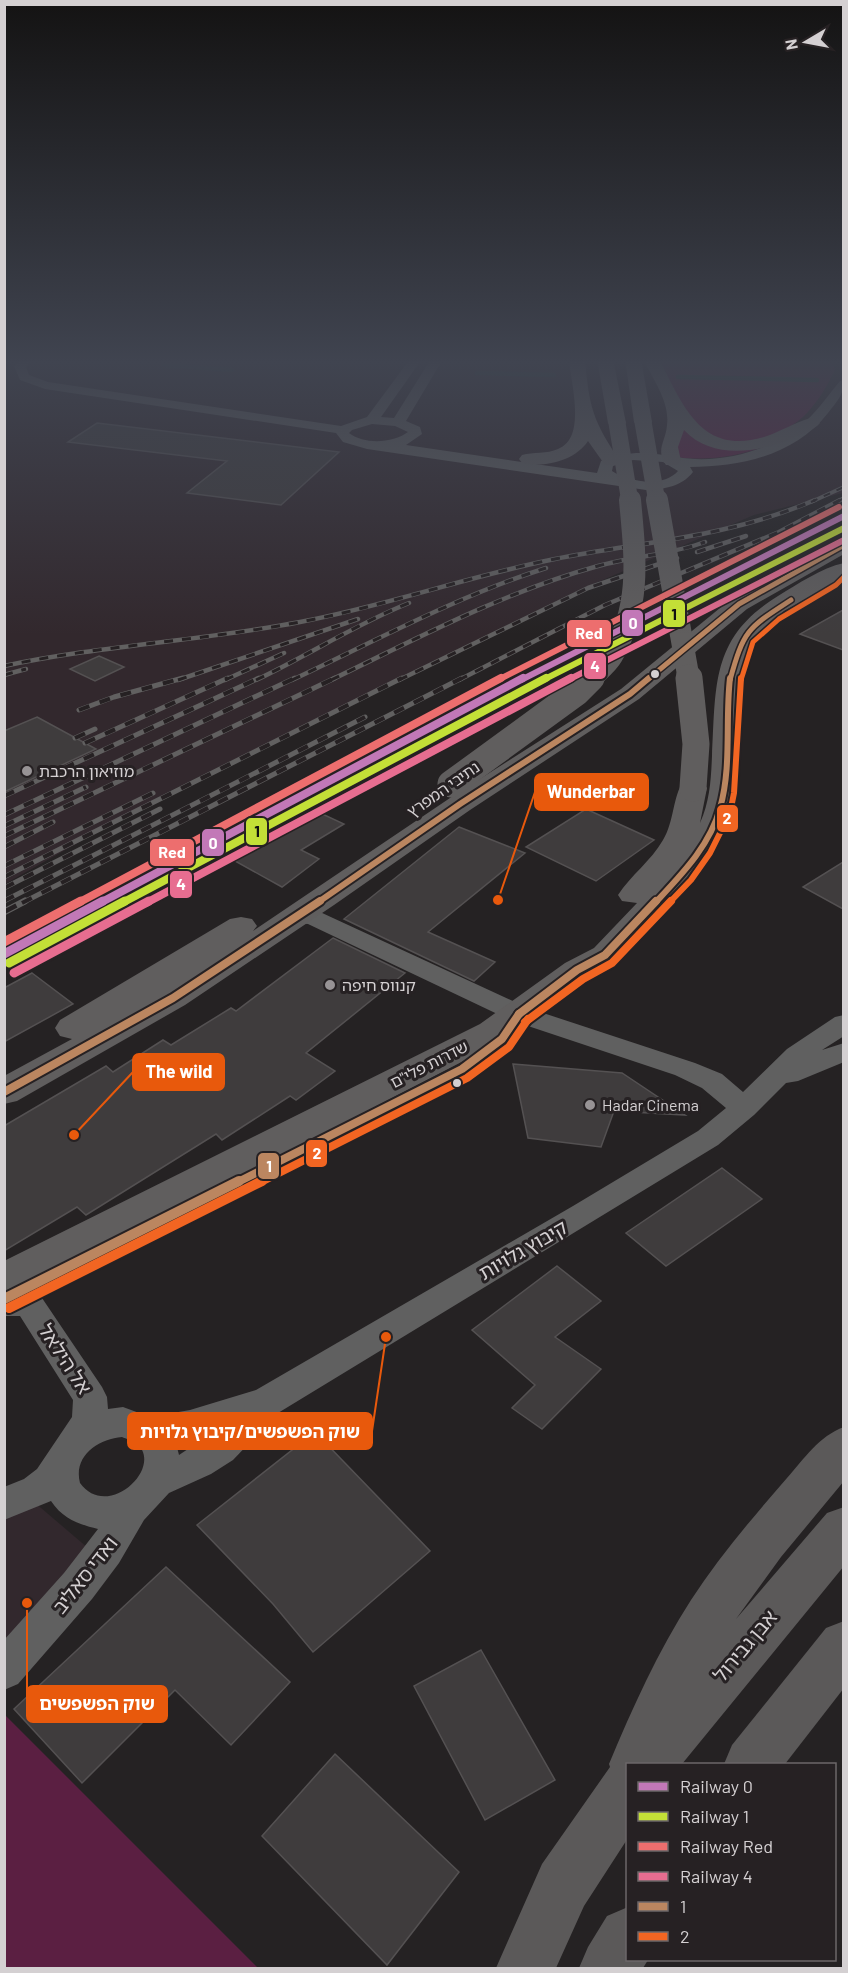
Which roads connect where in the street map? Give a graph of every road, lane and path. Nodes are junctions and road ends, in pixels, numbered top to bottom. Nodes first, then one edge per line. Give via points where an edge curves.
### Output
1 (422, 451) edge
2 (486, 451) edge
3 (571, 451) edge
4 (603, 451) edge
5 (622, 451) edge
6 (648, 451) edge
7 (669, 451) edge
8 (767, 451) edge
9 (796, 451) edge
10 (528, 459) junction
11 (611, 461) junction
12 (672, 461) junction
13 (684, 476) junction
14 (615, 480) junction
15 (843, 545) edge
16 (843, 569) edge
17 (294, 917) junction
18 (577, 970) junction
19 (519, 1014) junction
20 (843, 1023) edge
21 (843, 1052) edge
22 (4, 1065) edge
23 (769, 1083) junction
24 (4, 1092) edge
25 (744, 1108) junction
26 (4, 1280) edge
27 (4, 1303) edge
28 (266, 1402) junction
29 (150, 1432) junction
30 (843, 1447) edge
31 (70, 1451) junction
32 (147, 1492) junction
33 (4, 1504) edge
34 (843, 1529) edge
35 (843, 1646) edge
36 (843, 1664) edge
37 (4, 1670) edge
38 (796, 1709) junction
39 (639, 1763) edge
40 (646, 1763) edge
41 (752, 1763) edge
42 (626, 1788) edge
43 (626, 1939) edge
44 (526, 1968) edge
45 (609, 1968) edge

1 - 14 street
2 - 10 street
3 - 10 highway
4 - 11 highway
5 - 22 highway, נתיבי המפרץ, bridge via 636,576 632,602 611,658 577,692 292,894 157,979
6 - 18 highway, bridge via 693,702 693,788 686,822 675,844 608,921
7 - 12 highway
8 - 12 street via 720,461
9 - 13 street via 758,465
10 - 11 street
11 - 12 street via 633,456
11 - 14 street via 603,468
12 - 13 street via 684,468
13 - 14 street via 678,481 654,485
15 - 17 highway via 739,603 630,693
16 - 18 highway, שדרות פלי"ם via 773,610 744,636 732,669 724,791 720,810 702,847 683,873 605,955
17 - 19 street via 312,917
17 - 24 highway via 173,998
18 - 19 highway, שדרות פלי"ם
19 - 25 street via 685,1069 712,1082
19 - 26 highway, שדרות פלי"ם via 482,1037
20 - 23 street, קיבוץ גלויות via 797,1055
21 - 23 street, קיבוץ גלויות
23 - 25 street, קיבוץ גלויות
25 - 28 street, קיבוץ גלויות via 708,1138 603,1203
27 - 31 street, אל הילאל via 31,1307 90,1397 89,1419
28 - 29 street, קיבוץ גלויות via 190,1425
28 - 32 street, קיבוץ גלויות via 220,1449
29 - 31 street via 123,1422 108,1424 92,1429
29 - 32 street via 163,1455 163,1468
30 - 39 street via 759,1545 718,1602 682,1668
31 - 32 street via 60,1481 64,1493 87,1511 121,1510
31 - 33 street via 55,1476 40,1490
32 - 37 street, ואדי סאליב via 127,1513 103,1556 64,1605
34 - 40 street, אבן גבירול
35 - 38 street
36 - 38 street
38 - 41 street
42 - 44 street, אבן גבירול via 562,1885
43 - 45 street

